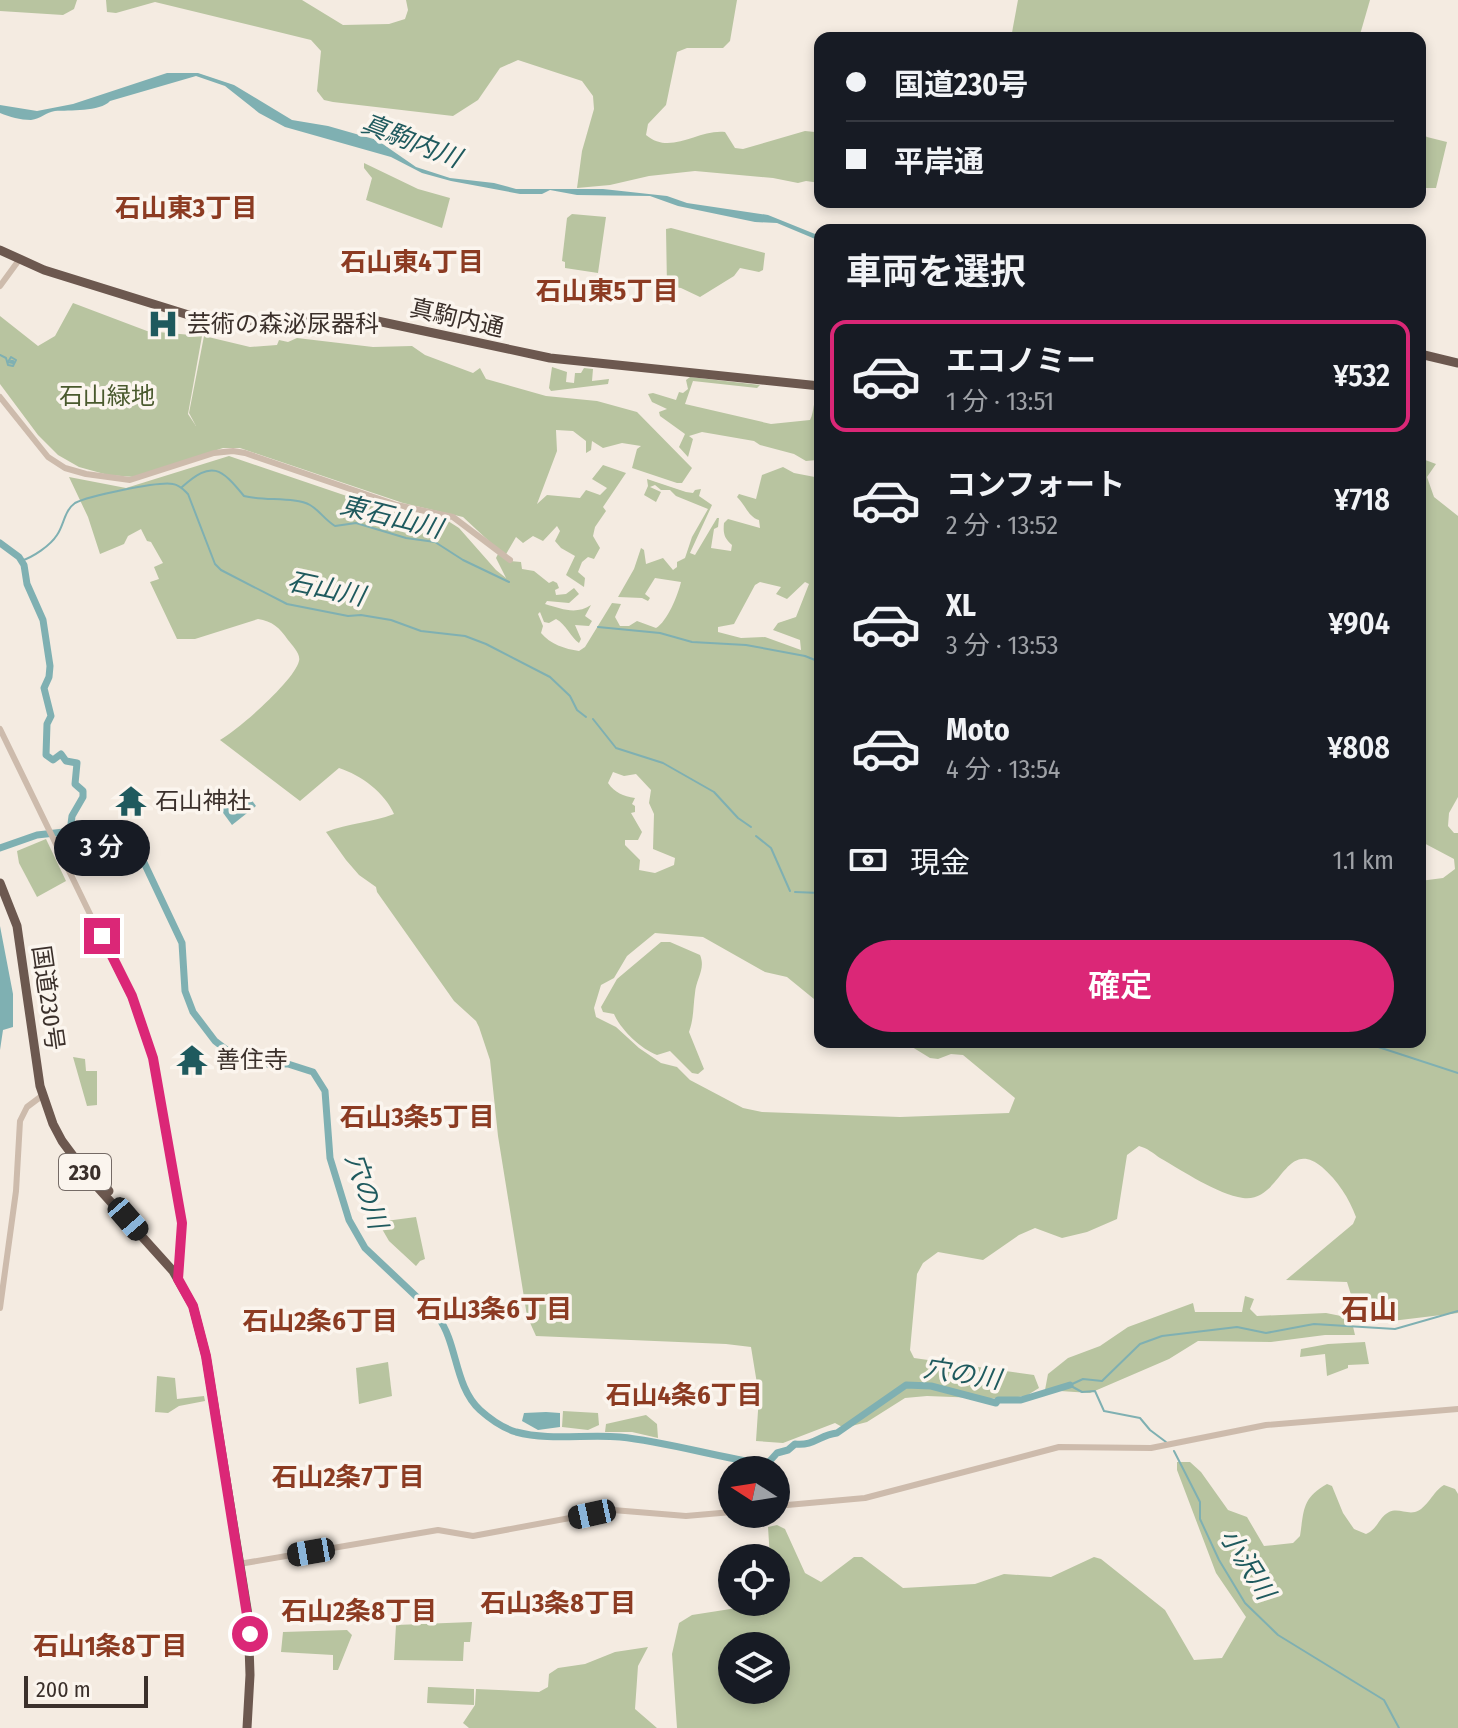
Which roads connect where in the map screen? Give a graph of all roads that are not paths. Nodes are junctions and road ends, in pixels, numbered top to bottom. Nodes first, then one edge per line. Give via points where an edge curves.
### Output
1 (0, 250) edge
2 (19, 260) junction
3 (0, 286) edge
4 (1426, 355) edge
5 (1458, 363) edge
6 (814, 385) edge
7 (0, 397) edge
8 (510, 560) dead end
9 (0, 729) edge
10 (0, 883) edge
11 (43, 1095) junction
12 (178, 1279) junction
13 (0, 1308) edge
14 (1458, 1409) edge
15 (790, 1505) edge
16 (718, 1513) edge
17 (239, 1564) junction
18 (247, 1728) edge

1 - 2 highway, 真駒内通
2 - 3 street
2 - 6 highway, 真駒内通 via 220,321 368,319 550,358
4 - 5 highway
7 - 8 street via 40,449 65,468 130,480 214,453 245,453 397,505 453,517
9 - 12 street via 132,996 153,1058 182,1223
10 - 11 highway, 国道230号 / 230 via 17,926
11 - 12 highway, 国道230号 / 230 via 57,1133 74,1158
11 - 13 street via 27,1107 20,1121
12 - 17 highway, 国道230号 / 230 via 193,1306 206,1356
14 - 15 street via 1255,1427 1151,1448 1059,1447 865,1498
16 - 17 street via 613,1510 473,1536 438,1530
17 - 18 highway, 国道230号 / 230 via 250,1634

